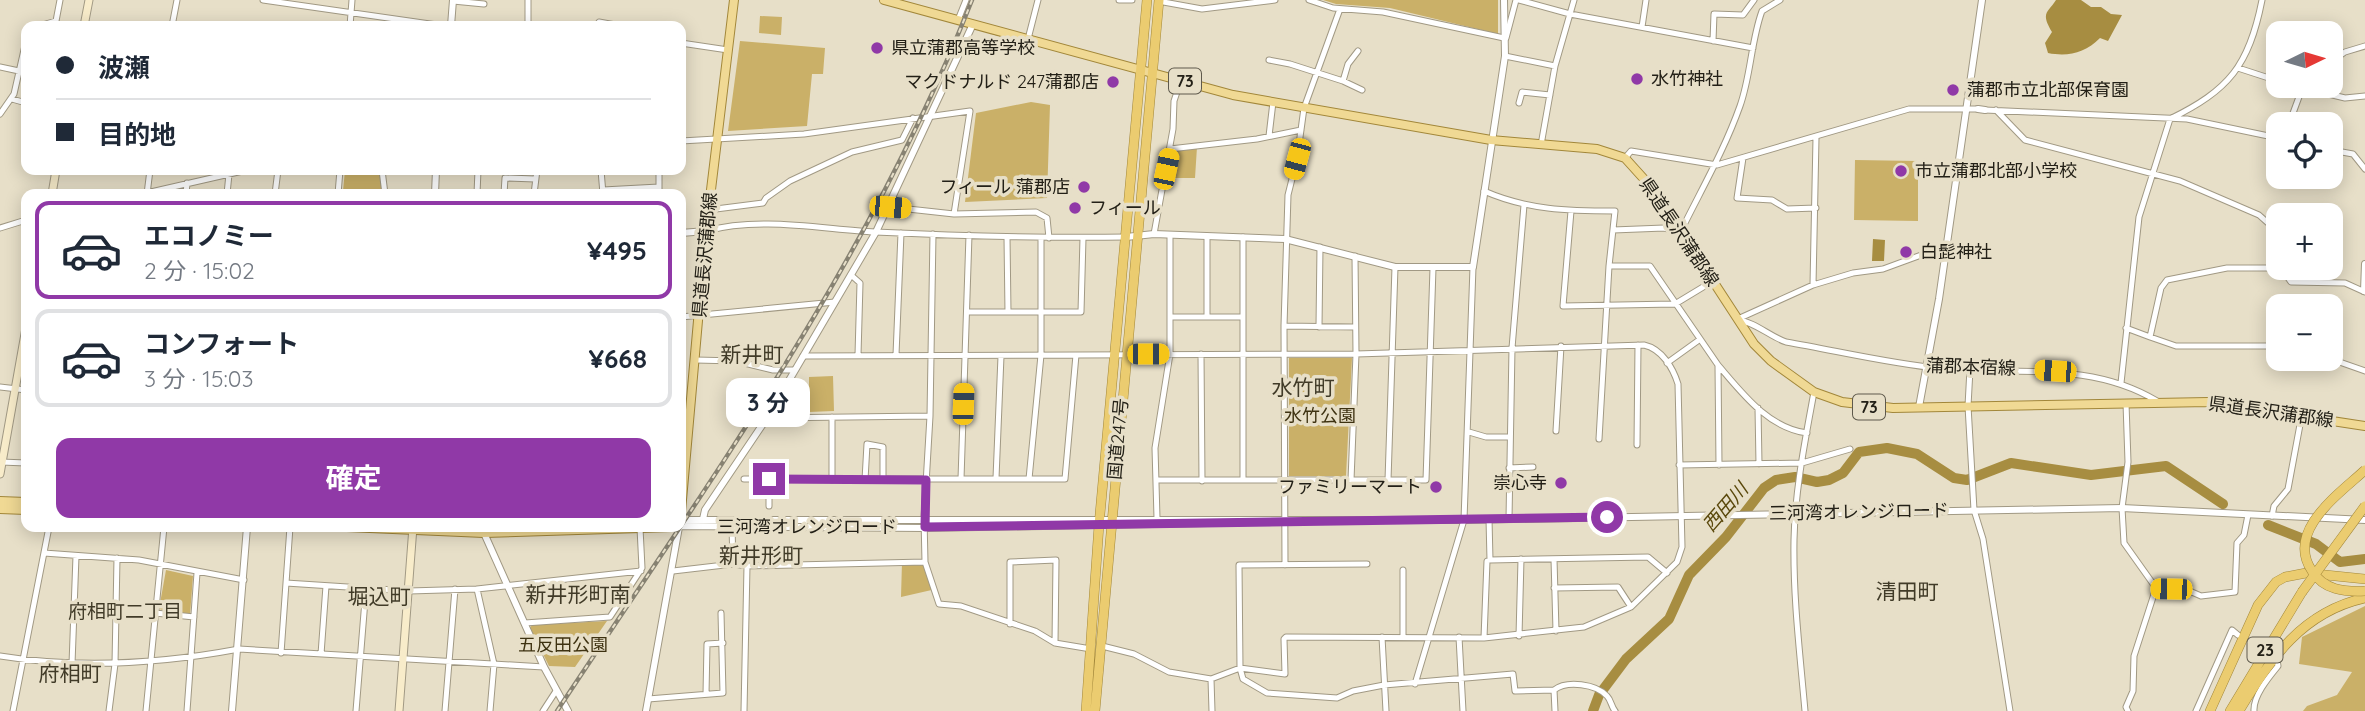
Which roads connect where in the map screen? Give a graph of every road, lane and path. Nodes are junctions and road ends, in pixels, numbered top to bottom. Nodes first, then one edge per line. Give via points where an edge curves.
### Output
1 (60, 0) edge
2 (89, 0) edge
3 (177, 0) edge
4 (263, 0) edge
5 (352, 0) edge
6 (453, 0) edge
7 (528, 0) edge
8 (734, 0) edge
9 (884, 0) edge
10 (965, 0) edge
11 (1038, 0) edge
12 (1119, 0) edge
13 (1132, 0) edge
14 (1147, 0) edge
15 (1158, 0) edge
16 (1275, 0) edge
17 (1309, 0) edge
18 (1504, 0) edge
19 (1518, 0) edge
20 (1574, 0) edge
21 (1646, 0) edge
22 (1754, 0) edge
23 (1780, 0) edge
24 (1982, 0) edge
25 (2262, 0) edge
26 (484, 4) dead end
27 (1340, 9) junction
28 (1570, 14) junction
29 (350, 15) junction
30 (958, 20) junction
31 (56, 21) edge
32 (85, 21) edge
33 (173, 21) edge
34 (350, 21) edge
35 (401, 21) edge
36 (451, 21) edge
37 (528, 21) edge
38 (973, 24) junction
39 (1642, 27) junction
40 (1028, 39) junction
41 (1713, 41) junction
42 (1504, 42) junction
43 (686, 44) edge
44 (2365, 46) edge
45 (1753, 48) junction
46 (728, 50) junction
47 (1358, 51) dead end
48 (2343, 53) edge
49 (1504, 57) junction
50 (1269, 60) dead end
51 (21, 62) edge
52 (1555, 66) junction
53 (0, 67) edge
54 (2238, 68) junction
55 (1140, 69) junction
56 (19, 71) junction
57 (1317, 72) junction
58 (1151, 73) junction
59 (2266, 77) edge
60 (1181, 80) junction
61 (1343, 81) junction
62 (1362, 90) dead end
63 (1550, 95) junction
64 (2365, 96) edge
65 (2343, 97) edge
66 (12, 99) junction
67 (21, 102) edge
68 (1273, 102) junction
69 (1519, 103) dead end
70 (1967, 107) junction
71 (1304, 108) junction
72 (1996, 110) junction
73 (0, 114) edge
74 (933, 116) junction
75 (913, 118) junction
76 (2170, 119) junction
77 (1301, 130) junction
78 (1269, 136) junction
79 (2266, 136) edge
80 (1816, 138) junction
81 (716, 139) junction
82 (1491, 140) junction
83 (686, 141) edge
84 (1541, 145) junction
85 (1170, 149) junction
86 (2343, 152) edge
87 (1625, 158) junction
88 (1743, 158) junction
89 (1717, 165) junction
90 (2365, 169) edge
91 (224, 175) edge
92 (536, 175) edge
93 (2153, 175) junction
94 (536, 180) junction
95 (187, 183) junction
96 (164, 189) edge
97 (186, 189) edge
98 (504, 189) edge
99 (535, 189) edge
100 (1484, 191) junction
101 (1524, 205) junction
102 (890, 207) junction
103 (1816, 208) junction
104 (708, 210) junction
105 (1571, 211) junction
106 (954, 214) junction
107 (2266, 221) edge
108 (21, 222) edge
109 (0, 228) edge
110 (1613, 230) junction
111 (706, 231) junction
112 (876, 232) junction
113 (686, 233) edge
114 (901, 233) junction
115 (1680, 233) junction
116 (933, 234) junction
117 (1154, 234) junction
118 (1170, 234) junction
119 (969, 235) junction
120 (1137, 236) junction
121 (1207, 236) junction
122 (1007, 237) junction
123 (1083, 237) junction
124 (1126, 237) junction
125 (1243, 237) junction
126 (1041, 238) junction
127 (1049, 238) junction
128 (1285, 239) junction
129 (1320, 247) junction
130 (1355, 256) junction
131 (1945, 256) junction
132 (2365, 264) edge
133 (1609, 265) junction
134 (1395, 267) junction
135 (1473, 267) junction
136 (1433, 268) junction
137 (2266, 268) edge
138 (851, 275) junction
139 (2290, 280) edge
140 (1713, 281) junction
141 (1814, 285) junction
142 (2364, 291) edge
143 (835, 302) junction
144 (1675, 303) junction
145 (1606, 305) junction
146 (967, 312) junction
147 (1008, 312) junction
148 (1041, 312) junction
149 (700, 316) junction
150 (686, 317) edge
151 (1170, 317) junction
152 (1207, 317) junction
153 (1243, 317) junction
154 (1738, 320) junction
155 (1284, 326) junction
156 (1319, 327) junction
157 (1355, 327) junction
158 (2126, 328) junction
159 (2150, 337) junction
160 (1699, 340) junction
161 (1605, 345) junction
162 (1638, 345) junction
163 (1561, 346) junction
164 (2266, 346) edge
165 (1512, 348) junction
166 (1470, 350) junction
167 (1431, 351) junction
168 (1126, 353) junction
169 (1394, 353) junction
170 (929, 354) junction
171 (1115, 354) junction
172 (1170, 354) junction
173 (1201, 354) junction
174 (1243, 354) junction
175 (1284, 354) junction
176 (1356, 354) junction
177 (858, 355) junction
178 (897, 355) junction
179 (965, 355) junction
180 (1041, 355) junction
181 (1076, 355) junction
182 (21, 356) edge
183 (803, 356) junction
184 (1001, 356) junction
185 (696, 360) junction
186 (1667, 363) junction
187 (2343, 363) edge
188 (1718, 365) junction
189 (1926, 366) junction
190 (1970, 369) junction
191 (794, 370) junction
192 (2365, 371) edge
193 (2121, 383) junction
194 (0, 387) edge
195 (15, 389) junction
196 (21, 390) edge
197 (1814, 392) junction
198 (2157, 401) junction
199 (2126, 403) junction
200 (1968, 406) junction
201 (1919, 407) junction
202 (1758, 408) junction
203 (2302, 414) junction
204 (930, 416) junction
205 (832, 417) junction
206 (767, 418) junction
207 (2365, 426) edge
208 (1556, 431) dead end
209 (1469, 432) junction
210 (1807, 433) junction
211 (1509, 438) junction
212 (1599, 439) dead end
213 (1637, 445) dead end
214 (1850, 449) dead end
215 (1, 461) edge
216 (686, 461) edge
217 (21, 463) edge
218 (1802, 463) junction
219 (1759, 464) junction
220 (1719, 465) junction
221 (1679, 466) junction
222 (1533, 467) dead end
223 (1509, 468) junction
224 (2365, 470) edge
225 (0, 474) edge
226 (996, 478) junction
227 (744, 479) dead end
228 (769, 479) junction
229 (961, 479) junction
230 (1029, 479) junction
231 (832, 480) junction
232 (864, 480) junction
233 (883, 480) junction
234 (926, 480) junction
235 (1157, 480) junction
236 (1243, 480) junction
237 (1285, 480) junction
238 (1351, 480) junction
239 (1388, 480) junction
240 (1202, 481) junction
241 (0, 500) edge
242 (21, 502) edge
243 (769, 506) dead end
244 (2365, 506) edge
245 (2122, 508) junction
246 (0, 509) edge
247 (21, 510) edge
248 (1974, 510) junction
249 (1795, 513) junction
250 (2365, 513) edge
251 (2248, 514) junction
252 (1680, 515) junction
253 (2272, 516) junction
254 (924, 518) junction
255 (1157, 518) junction
256 (703, 519) junction
257 (1489, 519) junction
258 (1509, 519) junction
259 (686, 520) edge
260 (1464, 520) junction
261 (2365, 520) edge
262 (1100, 521) junction
263 (1111, 521) junction
264 (1226, 521) junction
265 (1284, 521) junction
266 (732, 526) junction
267 (686, 527) edge
268 (925, 527) junction
269 (48, 532) edge
270 (163, 532) edge
271 (247, 532) edge
272 (290, 532) edge
273 (413, 532) edge
274 (466, 532) edge
275 (515, 532) edge
276 (640, 532) edge
277 (679, 532) edge
278 (484, 533) junction
279 (44, 553) junction
280 (76, 556) junction
281 (117, 558) junction
282 (1521, 559) junction
283 (1554, 559) junction
284 (1490, 560) junction
285 (926, 562) junction
286 (733, 564) junction
287 (1367, 564) dead end
288 (1285, 565) junction
289 (160, 566) junction
290 (747, 566) junction
291 (1403, 570) dead end
292 (641, 571) junction
293 (673, 571) junction
294 (197, 573) junction
295 (1667, 573) junction
296 (2365, 579) edge
297 (244, 580) junction
298 (286, 583) junction
299 (326, 586) junction
300 (507, 586) junction
301 (366, 588) junction
302 (1554, 588) junction
303 (454, 589) junction
304 (477, 589) junction
305 (2156, 589) junction
306 (409, 590) junction
307 (2304, 592) junction
308 (2365, 592) edge
309 (2365, 598) edge
310 (1630, 607) junction
311 (155, 613) junction
312 (721, 613) dead end
313 (194, 617) junction
314 (525, 623) junction
315 (1010, 624) junction
316 (1556, 631) junction
317 (2238, 635) dead end
318 (1519, 636) junction
319 (1382, 637) junction
320 (1403, 637) junction
321 (1429, 637) junction
322 (1459, 637) junction
323 (1484, 638) junction
324 (723, 643) junction
325 (1055, 643) junction
326 (1097, 648) junction
327 (239, 649) junction
328 (281, 653) junction
329 (321, 654) junction
330 (0, 656) edge
331 (360, 657) junction
332 (192, 658) junction
333 (23, 660) junction
334 (404, 660) junction
335 (2277, 660) dead end
336 (151, 662) junction
337 (449, 662) junction
338 (72, 664) junction
339 (115, 664) junction
340 (494, 664) junction
341 (544, 667) junction
342 (1240, 668) junction
343 (1210, 679) junction
344 (1461, 679) junction
345 (1415, 684) junction
346 (1384, 685) junction
347 (1554, 690) junction
348 (556, 691) junction
349 (706, 694) junction
350 (648, 699) junction
351 (2253, 709) edge
352 (13, 711) edge
353 (109, 711) edge
354 (146, 711) edge
355 (187, 711) edge
356 (232, 711) edge
357 (356, 711) edge
358 (399, 711) edge
359 (445, 711) edge
360 (490, 711) edge
361 (543, 711) edge
362 (568, 711) edge
363 (646, 711) edge
364 (744, 711) edge
365 (1086, 711) edge
366 (1096, 711) edge
367 (1212, 711) edge
368 (1386, 711) edge
369 (1463, 711) edge
370 (1555, 711) edge
371 (1615, 711) edge
372 (1805, 711) edge
373 (2010, 711) edge
374 (2128, 711) edge
375 (2196, 711) edge
376 (2210, 711) edge
377 (2235, 711) edge

1 - 31 street
2 - 32 main road
3 - 33 street
4 - 29 street
5 - 29 street
6 - 26 street
6 - 36 street
7 - 37 street
8 - 46 main road, 県道長沢蒲郡線
9 - 30 main road, 73
10 - 30 street
11 - 40 street
12 - 13 street
14 - 55 highway, 国道247号
15 - 16 street via 1202,9
15 - 58 highway, 国道247号
17 - 27 street
18 - 42 street
19 - 28 street
19 - 42 street
20 - 28 street
21 - 39 street
22 - 41 street via 1743,15 1714,14
23 - 45 street via 1762,10
24 - 70 street
25 - 54 street
27 - 42 street via 1383,12
27 - 57 street
28 - 39 street
28 - 52 street
29 - 34 street
29 - 35 street
30 - 38 main road, 73
38 - 40 main road, 73
38 - 74 street
39 - 41 street
40 - 55 main road, 73
41 - 45 street
42 - 49 street
43 - 46 street
44 - 48 street
45 - 89 street via 1742,102
46 - 81 main road, 県道長沢蒲郡線
47 - 61 street
49 - 52 street
49 - 82 street
50 - 57 street
51 - 56 street
52 - 63 street
53 - 56 street
54 - 59 street
54 - 76 street via 2216,94
55 - 58 main road, 73
55 - 124 highway, 国道247号
56 - 66 street
57 - 61 street
57 - 71 street
58 - 60 main road, 73
58 - 120 highway, 国道247号
60 - 68 main road, 73
60 - 85 street via 1174,101
61 - 62 street
63 - 69 street via 1522,92
63 - 84 street
64 - 65 street
66 - 67 street
66 - 73 street
68 - 71 main road, 73
68 - 78 street
70 - 72 street
70 - 80 street via 1909,109
70 - 131 street
71 - 77 street
71 - 82 main road, 73
72 - 76 street
72 - 93 street via 2025,140
74 - 75 street
74 - 102 street
74 - 106 street via 970,111
75 - 81 street via 781,136
75 - 104 street via 902,140 852,152 790,181 763,202
76 - 79 street
76 - 93 street
77 - 78 street
77 - 128 street
78 - 85 street
80 - 88 street
80 - 103 street
81 - 83 street
81 - 104 main road, 県道長沢蒲郡線
82 - 84 main road, 73
82 - 100 street
84 - 87 main road, 73 via 1597,149
85 - 117 street
86 - 90 street via 2353,154
87 - 89 street via 1631,151
87 - 115 main road, 県道長沢蒲郡線 / 73 via 1653,189
88 - 89 street
88 - 103 street via 1737,198 1772,200 1787,209
89 - 115 street
91 - 95 street
92 - 94 street
93 - 107 street via 2180,181
93 - 158 street via 2139,218
94 - 98 street via 505,178
94 - 99 street
95 - 96 street
95 - 97 street
100 - 101 street
100 - 135 street
101 - 105 street
101 - 165 street
102 - 106 street
102 - 112 street
103 - 141 street
104 - 111 main road, 県道長沢蒲郡線
105 - 110 street via 1615,211
105 - 145 street via 1563,306
106 - 127 street via 1036,212 1047,218
108 - 109 street
110 - 115 street via 1664,228
110 - 133 street
111 - 112 street via 732,223
111 - 113 street
111 - 149 main road, 県道長沢蒲郡線
112 - 114 street
112 - 138 street
114 - 116 street
114 - 178 street
115 - 140 main road, 県道長沢蒲郡線 / 73
116 - 119 street
116 - 170 street
117 - 118 street
117 - 120 street
118 - 121 street
118 - 151 street
119 - 122 street
119 - 146 street
120 - 124 street
120 - 168 highway, 国道247号
121 - 125 street
121 - 152 street
122 - 126 street
122 - 147 street
123 - 124 street
123 - 127 street
123 - 148 street via 1081,312
124 - 171 highway, 国道247号
125 - 128 street
125 - 153 street
126 - 127 street
126 - 148 street
128 - 129 street
128 - 155 street
129 - 130 street
129 - 156 street
130 - 134 street
130 - 157 street
131 - 141 street via 1924,254
131 - 189 street
132 - 142 street
133 - 144 street via 1650,266
133 - 145 street
134 - 136 street
134 - 169 street
135 - 136 street
135 - 166 street
136 - 167 street
137 - 159 street via 2227,268 2167,280
138 - 143 street
138 - 177 street via 860,283
139 - 142 street via 2345,283
140 - 144 street
140 - 154 main road, 県道長沢蒲郡線 / 73
141 - 154 street
143 - 149 street
143 - 183 street
144 - 145 street
144 - 160 street
145 - 161 street
146 - 147 street
146 - 179 street
147 - 148 street
148 - 180 street
149 - 150 street
149 - 185 main road, 県道長沢蒲郡線
151 - 152 street
151 - 172 street
152 - 153 street
153 - 174 street
154 - 189 street, 蒲郡本宿線 via 1786,342
154 - 197 main road, 県道長沢蒲郡線 / 73 via 1771,361
155 - 156 street
155 - 175 street
156 - 157 street
157 - 176 street
158 - 159 street
158 - 193 street
159 - 164 street via 2176,346
160 - 186 street
160 - 188 street
161 - 162 street
161 - 163 street
161 - 212 street
162 - 186 street via 1651,346
162 - 213 street
163 - 165 street
163 - 208 street
165 - 166 street
165 - 211 street
166 - 167 street
166 - 209 street
167 - 169 street
167 - 239 street via 1426,480
168 - 171 street
168 - 172 street
168 - 263 highway, 国道247号
169 - 176 street
169 - 239 street
170 - 178 street
170 - 179 street
170 - 204 street
171 - 181 street
171 - 262 highway, 国道247号
172 - 173 street
172 - 235 street via 1155,448
173 - 174 street
173 - 240 street
174 - 175 street
174 - 236 street
175 - 176 street
175 - 237 street
176 - 238 street
177 - 178 street
177 - 183 street
179 - 184 street
179 - 229 street
180 - 181 street
180 - 184 street
180 - 230 street
181 - 230 street via 1065,479
182 - 195 main road
183 - 191 street
184 - 226 street
185 - 191 street
185 - 216 main road, 県道長沢蒲郡線
186 - 221 street via 1678,384
187 - 192 street
188 - 202 street
188 - 220 street
189 - 190 street, 蒲郡本宿線
189 - 201 street
190 - 193 street, 蒲郡本宿線 via 2055,371
190 - 200 street
191 - 206 street
193 - 198 street, 蒲郡本宿線
194 - 195 street
195 - 196 street
195 - 215 main road
197 - 201 main road, 県道長沢蒲郡線 / 73 via 1860,405
197 - 210 street
198 - 199 main road, 県道長沢蒲郡線 / 73
198 - 203 main road, 県道長沢蒲郡線 / 73 via 2225,403
199 - 200 main road, 県道長沢蒲郡線 / 73
199 - 245 street via 2128,462
200 - 201 main road, 県道長沢蒲郡線 / 73
200 - 248 street
202 - 210 street via 1787,430
202 - 219 street
203 - 207 main road, 県道長沢蒲郡線 / 73
203 - 253 street via 2288,489
204 - 205 street
204 - 234 street
205 - 206 street
205 - 231 street
206 - 256 street
209 - 211 street
209 - 260 street
210 - 218 street
211 - 223 street
214 - 218 street
215 - 217 street
215 - 225 main road
218 - 219 street
218 - 249 street
219 - 220 street
220 - 221 street
221 - 252 street
222 - 223 street
223 - 258 street
224 - 308 highway, bridge via 2314,521 2304,547 2312,571 2325,585
226 - 229 street
226 - 230 street
227 - 228 street
228 - 231 street
228 - 243 street
229 - 234 street
231 - 232 street
232 - 233 street
232 - 233 street via 867,444 883,447
233 - 234 street
234 - 254 street
235 - 240 street
235 - 255 street
236 - 237 street
236 - 240 street
237 - 238 street
237 - 265 street
238 - 239 street
241 - 242 main road
244 - 307 highway, 23, bridge
245 - 248 street, 三河湾オレンジロード
245 - 251 street, 三河湾オレンジロード
245 - 305 street via 2124,543
246 - 247 main road
248 - 249 street, 三河湾オレンジロード
248 - 373 street via 1983,539
249 - 252 street, 三河湾オレンジロード
249 - 372 street via 1794,593
250 - 307 highway, 23, bridge
251 - 253 street, 三河湾オレンジロード
251 - 305 street via 2244,536 2237,543 2235,592 2201,596 2185,589
252 - 258 street, 三河湾オレンジロード
252 - 295 street via 1681,555
253 - 261 street, 三河湾オレンジロード
254 - 256 street, 三河湾オレンジロード
254 - 262 street, 三河湾オレンジロード
254 - 268 street
255 - 263 street, 三河湾オレンジロード
255 - 264 street, 三河湾オレンジロード
256 - 259 street, 三河湾オレンジロード
257 - 258 street, 三河湾オレンジロード
257 - 260 street, 三河湾オレンジロード
257 - 284 street
260 - 265 street, 三河湾オレンジロード
260 - 321 street
262 - 263 street, 三河湾オレンジロード
262 - 268 street, 三河湾オレンジロード
262 - 326 highway, 国道247号
263 - 264 street, 三河湾オレンジロード
263 - 326 highway, 国道247号
264 - 265 street, 三河湾オレンジロード
265 - 288 street
266 - 267 street, 三河湾オレンジロード
266 - 268 street, 三河湾オレンジロード
266 - 286 street
268 - 285 street
269 - 279 street
270 - 289 street
271 - 297 street
272 - 298 street
273 - 306 main road
274 - 278 main road
275 - 278 main road
276 - 292 street
277 - 293 street
278 - 300 street
279 - 280 street
279 - 333 street
280 - 281 street
280 - 338 street
281 - 289 street
281 - 339 street
282 - 283 street
282 - 284 street
282 - 318 street
283 - 295 street via 1648,557
283 - 302 street
284 - 323 street
285 - 290 street
285 - 315 street via 939,604 961,606
286 - 290 street
286 - 293 street
287 - 288 street
288 - 342 street via 1239,565
289 - 294 street
289 - 311 street
290 - 364 street
291 - 320 street
292 - 300 street
292 - 314 street via 610,617
293 - 350 street
294 - 297 street
294 - 313 street
295 - 310 street
296 - 376 highway via 2306,573 2276,582 2258,605
297 - 327 street
298 - 299 street
298 - 328 street
299 - 301 street
299 - 329 street
300 - 304 street
300 - 314 street
301 - 306 street
301 - 331 street
302 - 310 street via 1618,587
302 - 316 street
303 - 304 street
303 - 306 street
303 - 337 street
304 - 340 street
305 - 374 street via 2134,656
306 - 334 main road
307 - 377 highway, 23
309 - 377 highway via 2328,610 2296,631
310 - 316 street via 1584,627
311 - 313 street
311 - 336 street
312 - 324 street
313 - 332 street
314 - 341 street
315 - 325 street
315 - 325 street via 1010,562 1056,560
316 - 318 street
317 - 375 street via 2232,630
318 - 323 street
319 - 320 street
319 - 342 street via 1286,637 1285,674
319 - 346 street
320 - 321 street
321 - 322 street
321 - 345 street
322 - 323 street
322 - 344 street
324 - 349 street via 707,644
324 - 349 street via 723,693
325 - 326 street
326 - 343 street via 1134,654 1169,672
326 - 365 highway, 国道247号
326 - 366 highway, 国道247号
327 - 328 street
327 - 332 street
327 - 356 street
328 - 329 street
329 - 331 street
330 - 333 street
331 - 334 street
331 - 357 street
332 - 336 street
332 - 355 street
333 - 338 street
333 - 352 street
334 - 337 street
334 - 358 main road
335 - 351 street via 2278,666 2265,681
336 - 339 street
336 - 354 street
337 - 340 street
337 - 359 street
338 - 339 street
339 - 353 street
340 - 341 street
340 - 360 street
341 - 348 street
342 - 343 street
342 - 346 street via 1243,679 1267,693 1337,698
343 - 367 street
344 - 345 street
344 - 347 street via 1513,674 1515,691
344 - 369 street
345 - 346 street
346 - 368 street
347 - 370 street
347 - 371 street via 1564,684 1589,686 1607,696
348 - 361 street
348 - 362 street
349 - 350 street
350 - 363 street

